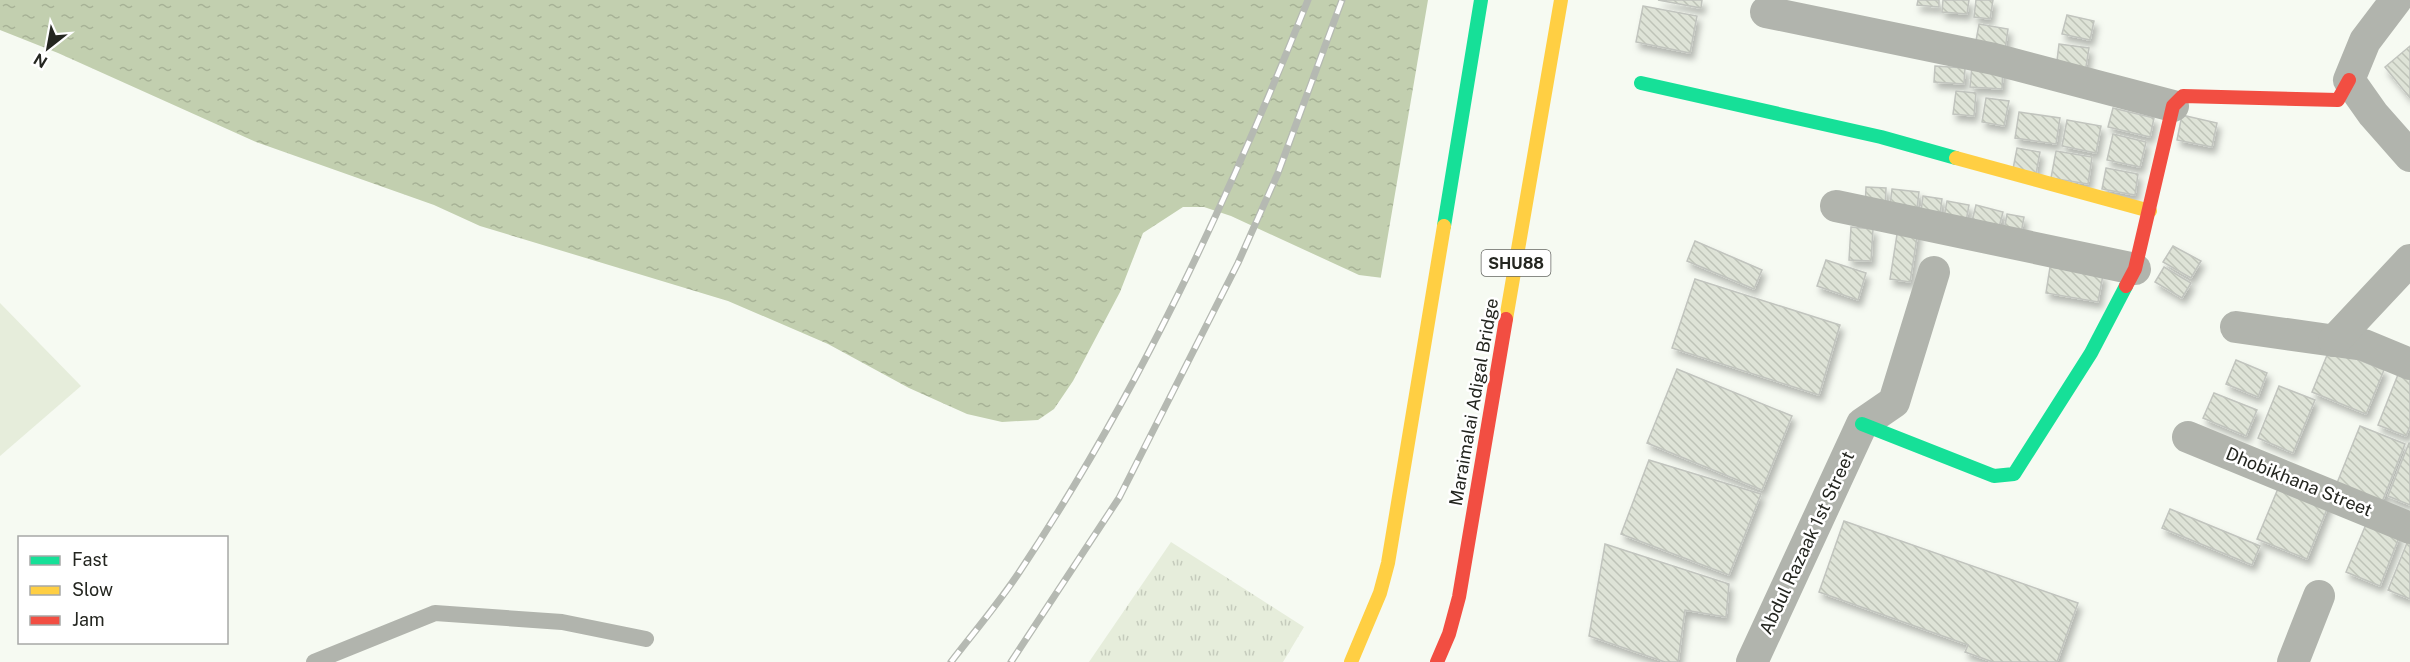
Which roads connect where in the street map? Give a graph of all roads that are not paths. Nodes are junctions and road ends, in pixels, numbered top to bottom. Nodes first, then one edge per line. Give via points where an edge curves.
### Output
1 (1481, 0) edge
2 (1561, 0) edge
3 (2396, 0) edge
4 (1766, 12) dead end
5 (2349, 80) junction
6 (1641, 83) dead end
7 (2173, 106) junction
8 (2410, 156) edge
9 (1836, 206) dead end
10 (2150, 211) junction
11 (2410, 260) edge
12 (2135, 269) junction
13 (1934, 272) dead end
14 (2236, 327) dead end
15 (2334, 341) junction
16 (2410, 364) edge
17 (1862, 424) junction
18 (2188, 437) dead end
19 (2410, 528) edge
20 (2319, 596) dead end
21 (646, 639) dead end
22 (314, 662) edge
23 (1351, 662) edge
24 (1437, 662) edge
25 (1752, 662) edge
26 (2293, 662) edge

1 - 23 main road via 1396,517 1380,593
2 - 24 main road, Maraimalai Adigal Bridge / SHU88 via 1459,597
3 - 5 street via 2365,41
4 - 7 street via 1994,59
5 - 7 main road via 2338,100 2183,96
5 - 8 street
6 - 10 main road via 1881,137
7 - 10 main road
9 - 12 street
10 - 12 main road
11 - 15 street
12 - 17 main road via 2091,353 2014,474 1994,476
13 - 17 street via 1894,402
14 - 15 street
15 - 16 street via 2364,345
17 - 25 street, Abdul Razaak 1st Street
18 - 19 street, Dhobikhana Street
20 - 26 street
21 - 22 lane via 562,622 435,613

